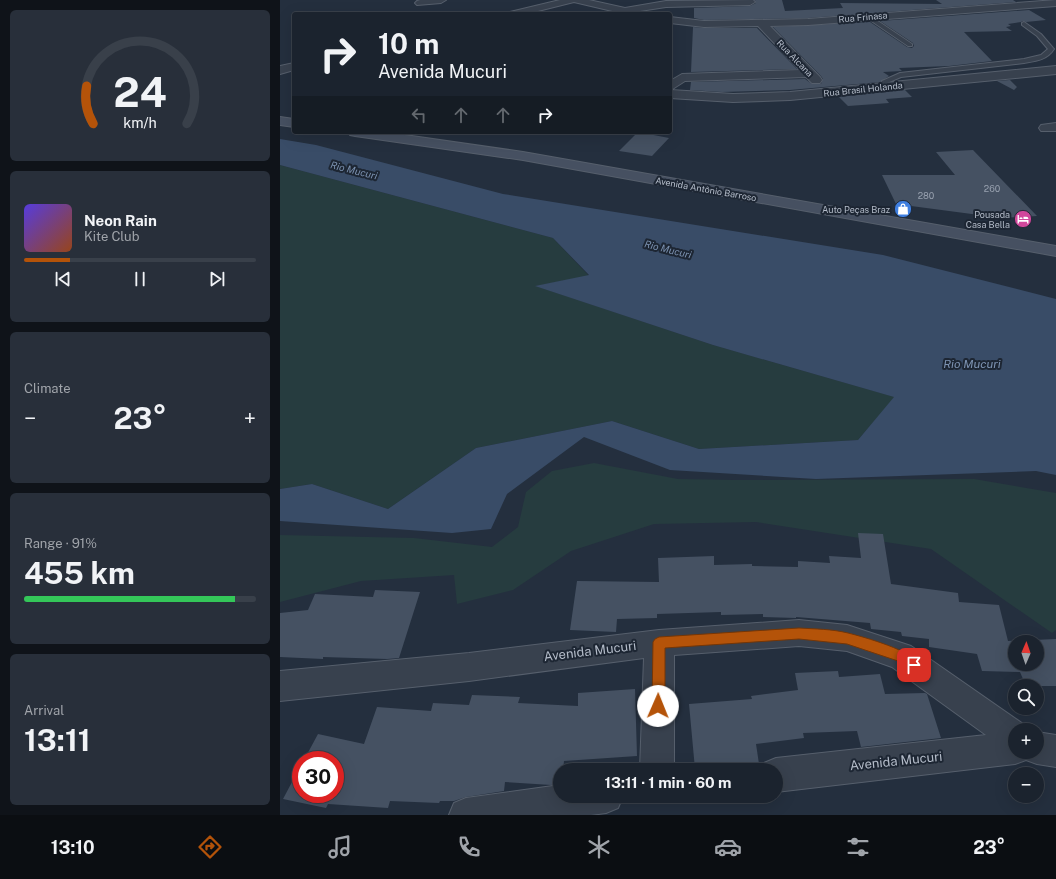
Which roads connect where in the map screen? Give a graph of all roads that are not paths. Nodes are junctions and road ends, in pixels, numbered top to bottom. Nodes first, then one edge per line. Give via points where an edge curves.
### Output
1 (441, 0) edge
2 (569, 0) edge
3 (750, 2) dead end
4 (420, 3) dead end
5 (1056, 3) edge
6 (536, 9) junction
7 (625, 11) junction
8 (523, 12) edge
9 (544, 12) edge
10 (630, 12) edge
11 (873, 14) junction
12 (672, 20) edge
13 (761, 23) junction
14 (1024, 24) dead end
15 (910, 45) dead end
16 (292, 67) edge
17 (280, 70) edge
18 (1056, 70) edge
19 (809, 73) junction
20 (672, 86) edge
21 (882, 88) junction
22 (830, 93) junction
23 (672, 94) edge
24 (280, 121) edge
25 (292, 123) edge
26 (370, 134) edge
27 (1056, 251) edge
28 (659, 642) junction
29 (280, 686) edge
30 (1008, 732) edge
31 (1008, 749) edge
32 (1044, 749) edge
33 (1056, 751) edge
34 (657, 763) edge
35 (783, 774) edge
36 (594, 803) edge
37 (466, 815) edge

1 - 4 street
2 - 6 street
2 - 7 street
3 - 7 street via 666,4
5 - 11 street, Rua Frinasa
6 - 8 street
6 - 9 street
7 - 10 street
11 - 13 street, Rua Frinasa
11 - 15 lane
12 - 13 street, Rua Frinasa via 704,24
13 - 19 street, Rua Alcana
14 - 21 lane via 1045,41 1051,49 1049,53 1024,61 900,75 884,82
16 - 17 street
18 - 21 street, Rua Brasil Holanda
19 - 20 street via 682,78
19 - 22 street, Rua Alcana
21 - 22 street, Rua Brasil Holanda
22 - 23 street, Rua Brasil Holanda via 760,98
24 - 25 main road
26 - 27 main road, Avenida Antônio Barroso via 523,156
28 - 29 street, Avenida Mucuri via 469,667
28 - 30 street, Avenida Mucuri via 799,633 847,638 901,656
28 - 34 street
31 - 35 street, Avenida Mucuri
32 - 33 street
36 - 37 street

